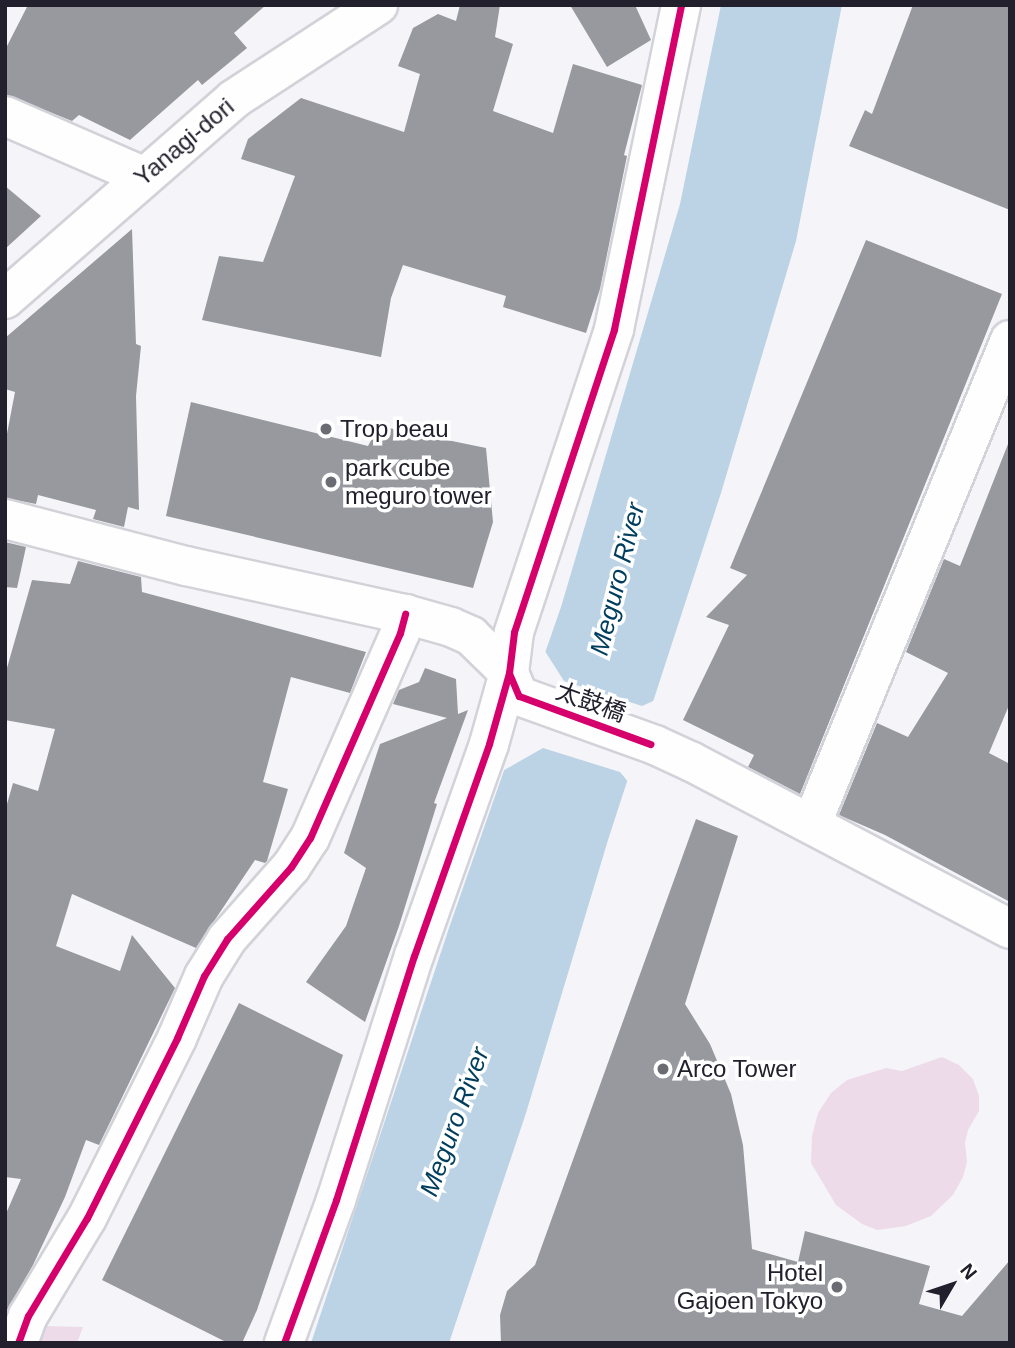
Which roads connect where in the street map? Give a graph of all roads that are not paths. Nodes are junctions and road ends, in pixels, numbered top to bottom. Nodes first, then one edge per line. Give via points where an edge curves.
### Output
1 (378, 5) edge
2 (681, 5) edge
3 (5, 116) edge
4 (143, 176) junction
5 (5, 299) edge
6 (1010, 340) edge
7 (5, 519) edge
8 (405, 614) junction
9 (514, 685) junction
10 (812, 823) junction
11 (1010, 929) edge
12 (18, 1343) edge
13 (284, 1343) edge

1 - 4 street, Yanagi-dori via 234,99
2 - 9 street via 614,329 514,632
3 - 4 street
4 - 5 street, Yanagi-dori
6 - 10 street
7 - 8 street via 186,566
8 - 9 street via 471,636
8 - 12 street via 310,838 291,867 227,939 204,976 87,1218
9 - 10 street, 太鼓橋 via 650,744
9 - 13 street via 414,956 336,1200
10 - 11 street, 太鼓橋

